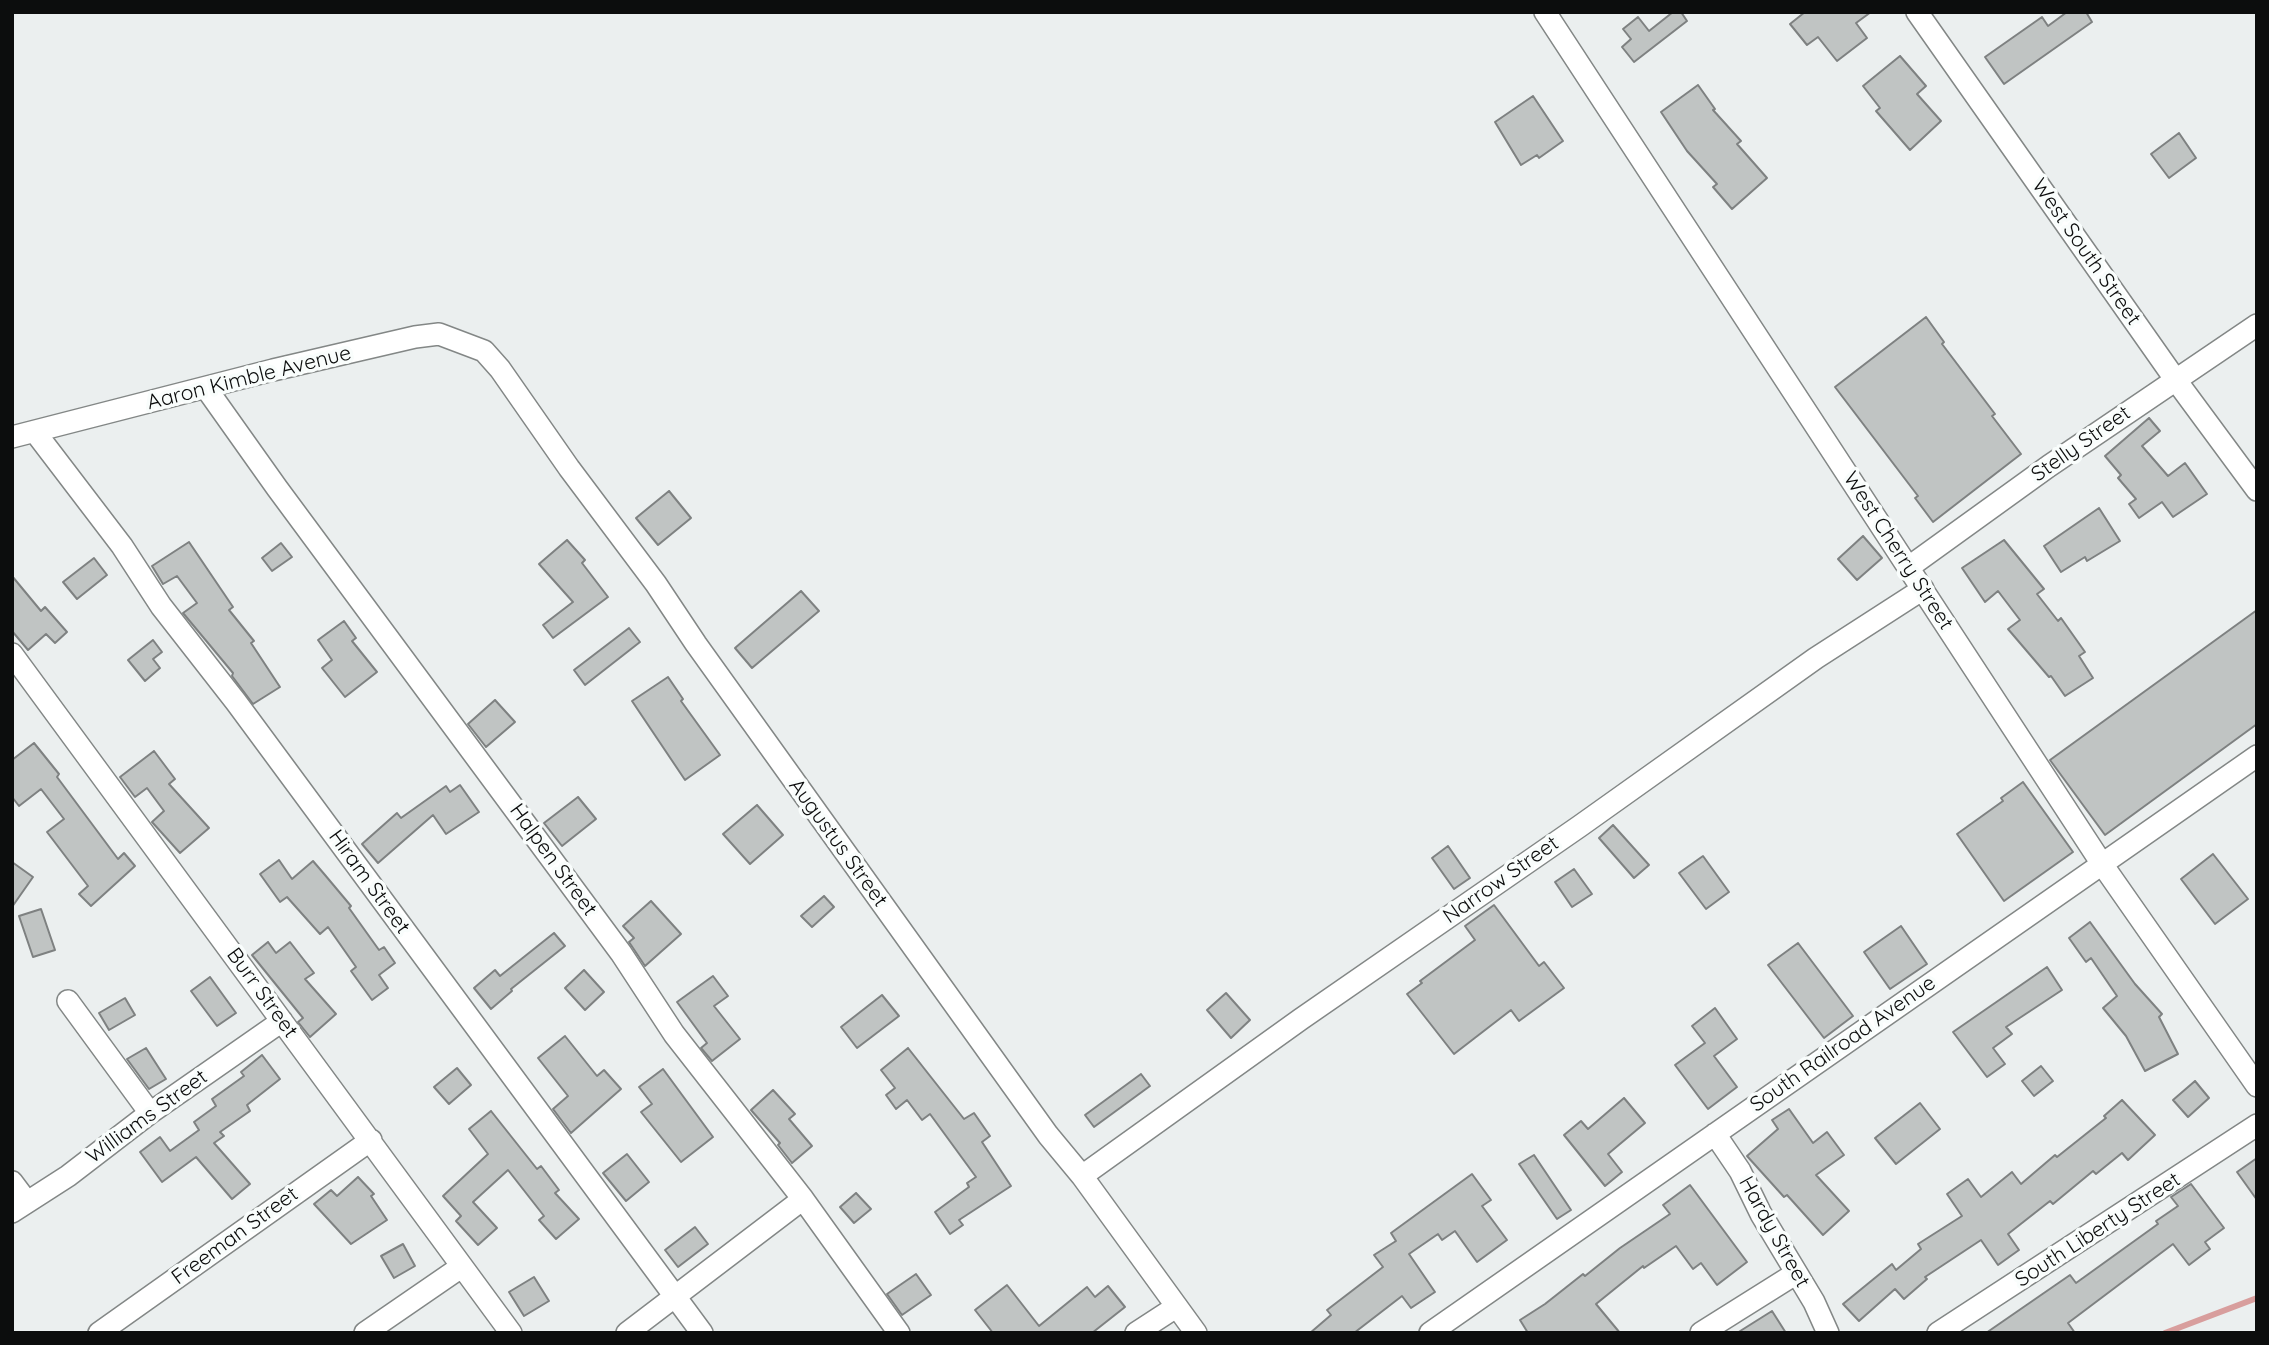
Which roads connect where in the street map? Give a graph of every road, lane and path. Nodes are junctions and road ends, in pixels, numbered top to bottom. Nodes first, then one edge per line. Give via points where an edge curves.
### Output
1 (1545, 12) edge
2 (1917, 12) edge
3 (2257, 325) edge
4 (484, 351) joint
5 (2175, 379) junction
6 (205, 388) junction
7 (35, 432) junction
8 (12, 437) edge
9 (2257, 490) edge
10 (1909, 567) junction
11 (1923, 589) junction
12 (12, 654) edge
13 (2257, 756) edge
14 (2102, 864) junction
15 (68, 1001) dead end
16 (282, 1021) junction
17 (2257, 1086) edge
18 (150, 1113) junction
19 (2257, 1125) edge
20 (1715, 1133) junction
21 (371, 1140) junction
22 (1082, 1176) junction
23 (12, 1182) edge
24 (803, 1199) junction
25 (20, 1207) edge
26 (461, 1267) junction
27 (1796, 1275) junction
28 (675, 1297) junction
29 (1176, 1307) junction
30 (99, 1333) edge
31 (365, 1333) edge
32 (511, 1333) edge
33 (627, 1333) edge
34 (702, 1333) edge
35 (899, 1333) edge
36 (1136, 1333) edge
37 (1196, 1333) edge
38 (1430, 1333) edge
39 (1701, 1333) edge
40 (1828, 1333) edge
41 (1938, 1333) edge

1 - 10 street, West Cherry Street
2 - 5 street, West South Street
3 - 5 street, Stelly Street
4 - 6 street, Aaron Kimble Avenue via 439,334 415,337
4 - 22 street, Augustus Street
5 - 9 street, West South Street
5 - 10 street, Stelly Street
6 - 7 street, Aaron Kimble Avenue
6 - 24 street, Halpen Street via 621,953 674,1034
7 - 8 street, Aaron Kimble Avenue
7 - 28 street, Hiram Street
10 - 11 street, West Cherry Street
11 - 14 street, West Cherry Street
11 - 22 street, Narrow Street via 1804,666
12 - 16 street, Burr Street
13 - 14 street, South Railroad Avenue
14 - 17 street, West Cherry Street
14 - 20 street, South Railroad Avenue
15 - 18 street
16 - 18 street, Williams Street
16 - 21 street, Burr Street
18 - 25 street, Williams Street
19 - 41 street, South Liberty Street
20 - 27 street, Hardy Street
20 - 38 street, South Railroad Avenue
21 - 26 street, Burr Street
21 - 30 street, Freeman Street
22 - 29 street, Augustus Street
23 - 25 street
24 - 28 street
24 - 35 street, Halpen Street
26 - 31 street
26 - 32 street, Burr Street
27 - 39 street
27 - 40 street, Hardy Street
28 - 33 street
28 - 34 street, Hiram Street
29 - 36 street
29 - 37 street, Augustus Street

